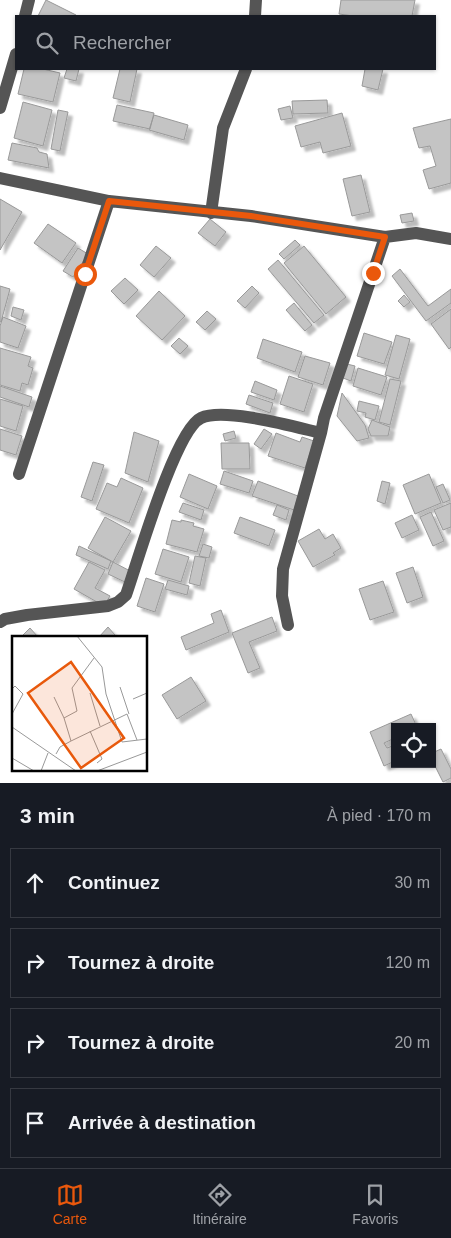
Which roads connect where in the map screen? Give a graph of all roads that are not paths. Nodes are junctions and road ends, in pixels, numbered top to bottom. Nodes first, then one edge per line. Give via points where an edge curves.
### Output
1 (29, 0) edge
2 (256, 0) edge
3 (25, 15) edge
4 (255, 15) edge
5 (15, 57) edge
6 (246, 70) edge
7 (0, 108) edge
8 (0, 178) edge
9 (109, 201) junction
10 (211, 212) junction
11 (385, 237) junction
12 (451, 240) edge
13 (321, 433) junction
14 (19, 474) dead end
15 (0, 622) edge
16 (288, 625) dead end

1 - 3 street
2 - 4 street
5 - 7 street
6 - 10 street via 224,128
8 - 9 street
9 - 10 street
9 - 14 street
10 - 11 street
11 - 12 street via 416,233
11 - 13 street
13 - 15 street via 261,419 214,414 200,418 188,432 171,464 126,596 108,606 27,615
13 - 16 street via 283,569 282,596

